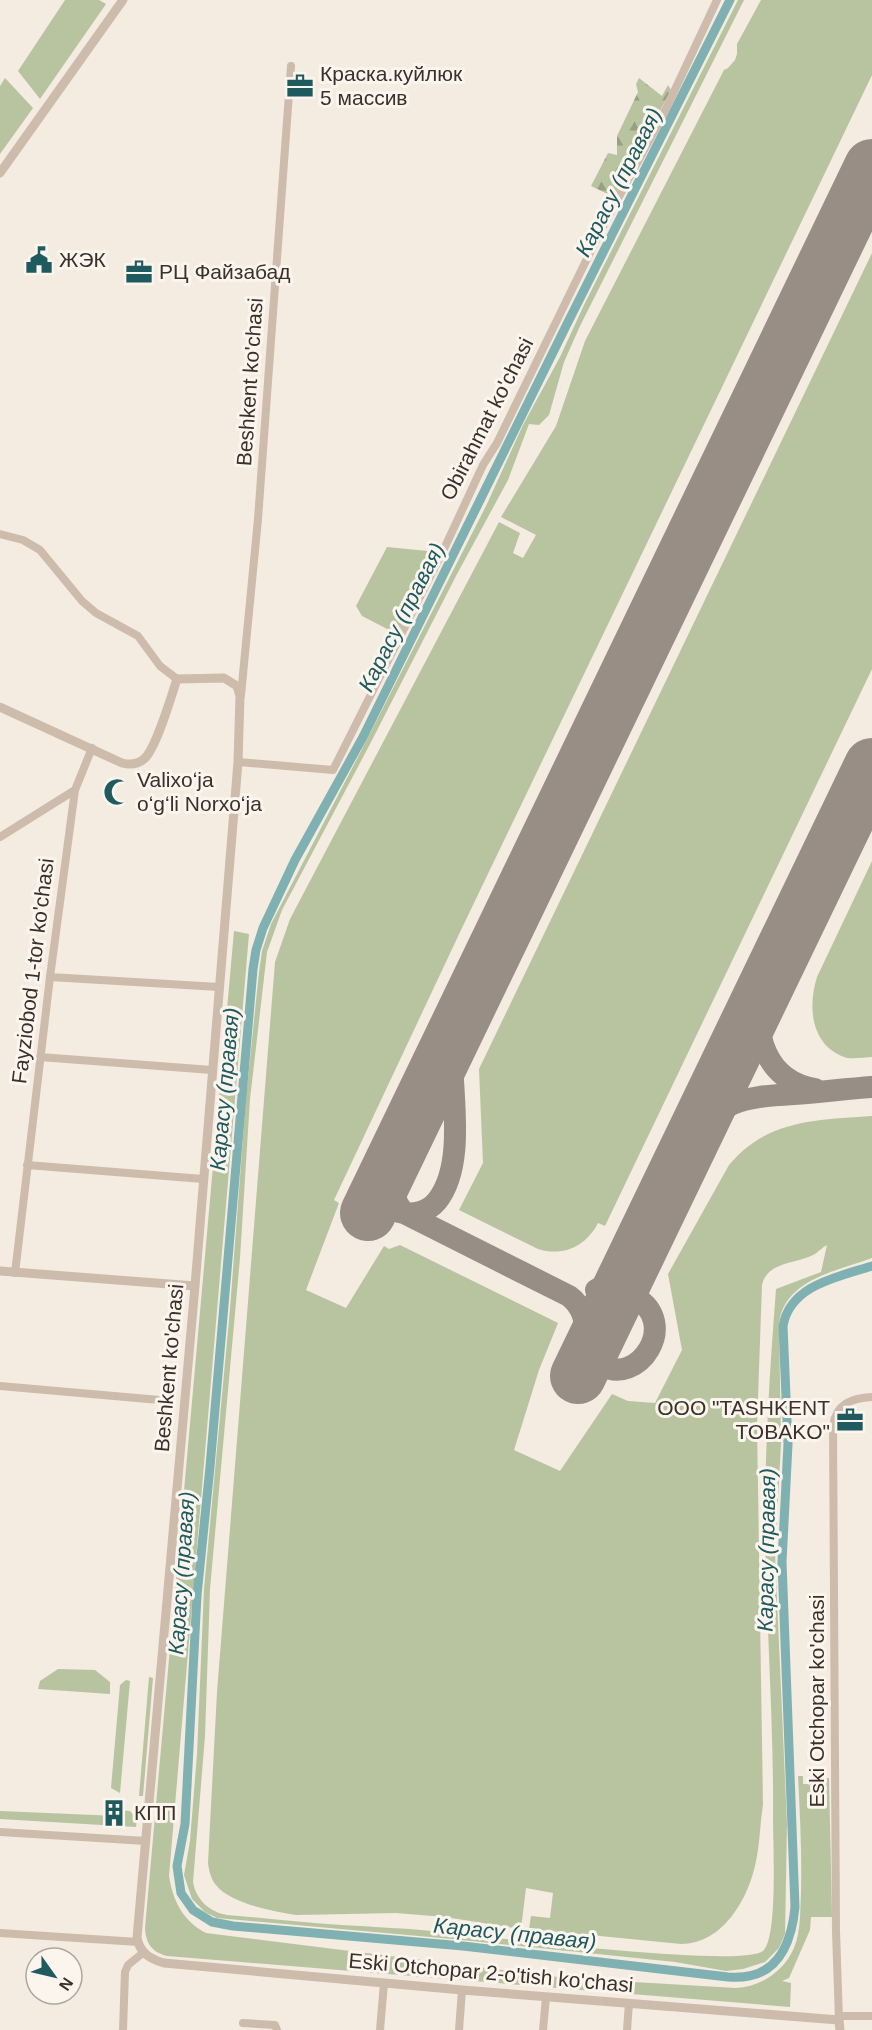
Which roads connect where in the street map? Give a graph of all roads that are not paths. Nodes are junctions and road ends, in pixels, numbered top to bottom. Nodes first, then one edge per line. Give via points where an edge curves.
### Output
1 (123, 0) edge
2 (717, 0) edge
3 (291, 66) dead end
4 (0, 173) edge
5 (0, 534) edge
6 (243, 673) junction
7 (224, 678) junction
8 (177, 680) junction
9 (241, 700) junction
10 (0, 707) edge
11 (92, 748) junction
12 (238, 762) junction
13 (75, 790) junction
14 (0, 837) edge
15 (50, 977) junction
16 (219, 987) junction
17 (40, 1057) junction
18 (212, 1070) junction
19 (27, 1165) junction
20 (203, 1179) junction
21 (0, 1271) edge
22 (15, 1273) junction
23 (195, 1286) junction
24 (0, 1386) edge
25 (872, 1397) edge
26 (171, 1401) dead end
27 (0, 1832) edge
28 (146, 1841) junction
29 (0, 1933) edge
30 (138, 1942) junction
31 (144, 1952) junction
32 (384, 1983) junction
33 (462, 1990) junction
34 (546, 1997) junction
35 (629, 2003) junction
36 (872, 2016) edge
37 (839, 2022) edge
38 (243, 2023) dead end
39 (123, 2030) edge
40 (277, 2030) edge
41 (380, 2030) edge
42 (459, 2030) edge
43 (543, 2030) edge
44 (627, 2030) edge

1 - 4 street
2 - 12 street, Obirahmat ko'chasi via 664,113 602,228 333,770
3 - 6 street, Beshkent ko'chasi
5 - 8 street via 40,550 89,607 138,636 160,666
6 - 7 street
6 - 9 street, Beshkent ko'chasi
7 - 8 street
7 - 9 street, Beshkent ko'chasi via 237,686
8 - 11 street via 151,750 142,760 122,763
9 - 12 street, Beshkent ko'chasi
10 - 11 street
11 - 13 street, Fayziobod 1-tor ko'chasi
12 - 16 street, Beshkent ko'chasi
13 - 14 street
13 - 15 street, Fayziobod 1-tor ko'chasi
15 - 16 street
15 - 17 street, Fayziobod 1-tor ko'chasi
16 - 18 street, Beshkent ko'chasi
17 - 18 street
17 - 19 street, Fayziobod 1-tor ko'chasi
18 - 20 street, Beshkent ko'chasi
19 - 20 street
19 - 22 street, Fayziobod 1-tor ko'chasi
20 - 23 street, Beshkent ko'chasi
21 - 22 street
22 - 23 street
23 - 28 street, Beshkent ko'chasi
24 - 26 street
25 - 37 street, Eski Otchopar ko'chasi via 846,1402 833,1426
27 - 28 street
28 - 30 street, Beshkent ko'chasi
29 - 30 street
30 - 31 street
31 - 32 street, Eski Otchopar 2-o'tish ko'chasi via 164,1963
31 - 39 street via 124,1972
32 - 33 street, Eski Otchopar 2-o'tish ko'chasi
32 - 41 street
33 - 34 street, Eski Otchopar 2-o'tish ko'chasi
33 - 42 street
34 - 35 street, Eski Otchopar 2-o'tish ko'chasi
34 - 43 street
35 - 37 street, Eski Otchopar 2-o'tish ko'chasi
35 - 44 street
36 - 37 street, Eski Otchopar 2-o'tish ko'chasi
38 - 40 street via 275,2025

